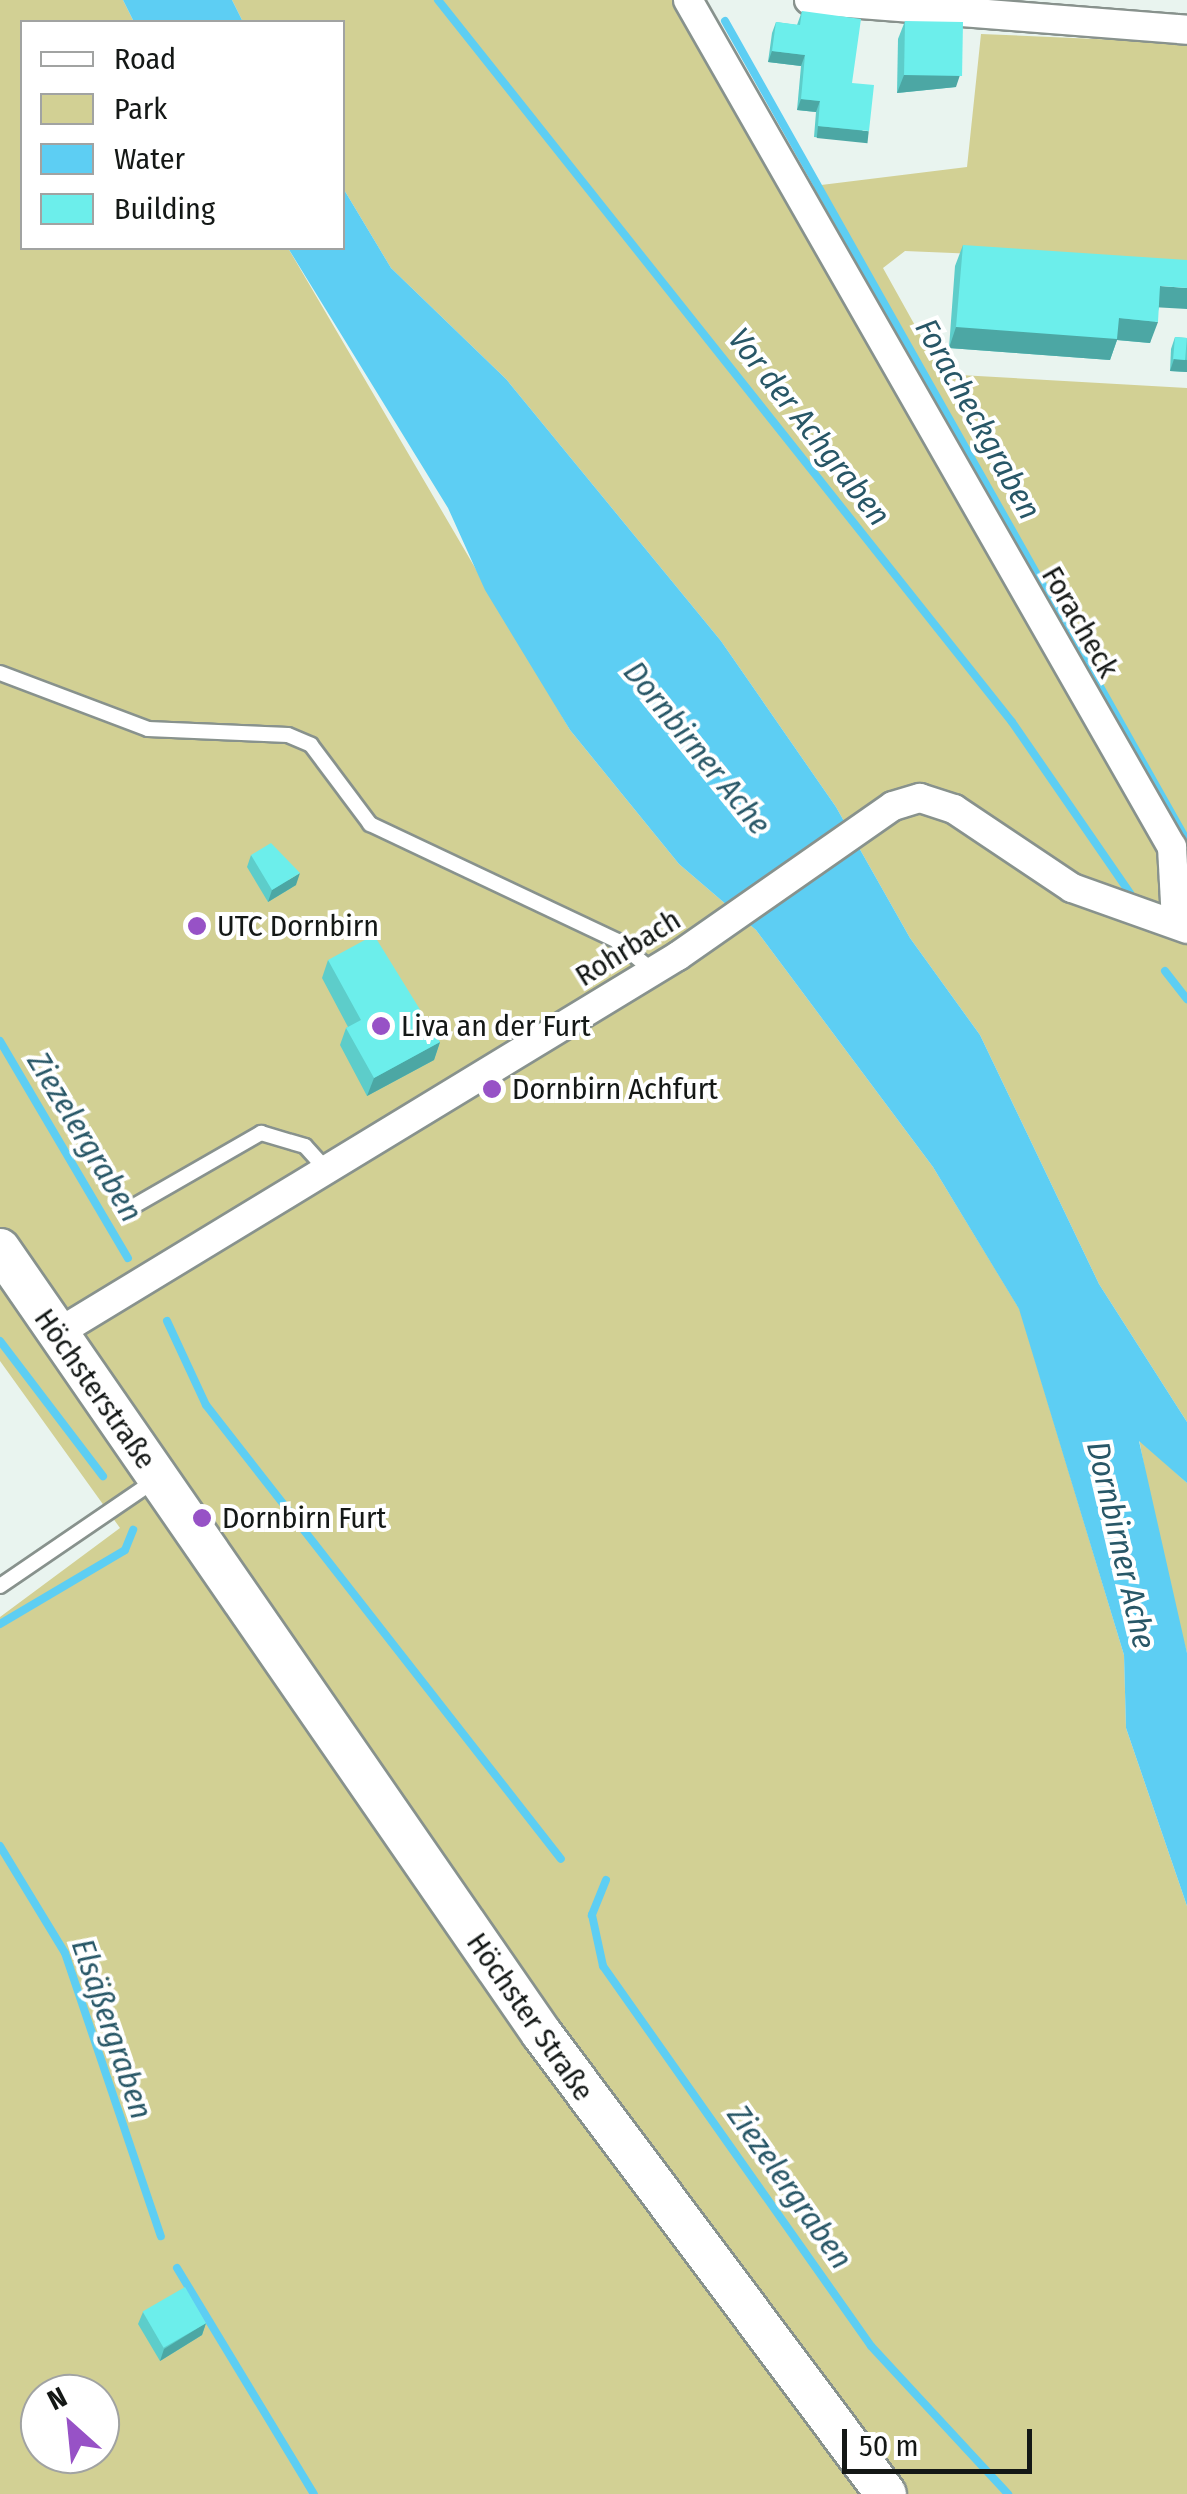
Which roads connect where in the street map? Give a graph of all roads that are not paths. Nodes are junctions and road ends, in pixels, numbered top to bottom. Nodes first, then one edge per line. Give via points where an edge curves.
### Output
1 (688, 0) edge
2 (809, 0) edge
3 (1187, 30) edge
4 (0, 673) edge
5 (1182, 925) edge
6 (653, 972) junction
7 (326, 1169) junction
8 (127, 1210) dead end
9 (0, 1249) edge
10 (56, 1334) junction
11 (157, 1478) junction
12 (190, 1529) joint
13 (0, 1586) edge
14 (886, 2494) edge

1 - 5 street, Foracheck via 1172,847
2 - 3 street
4 - 6 lane via 148,730 288,735 311,745 370,824 617,941
5 - 6 street, Rohrbach via 1072,888 954,809 920,798 844,838
6 - 7 street, Rohrbach
7 - 8 lane via 305,1146 262,1133
7 - 10 street, Rohrbach
9 - 10 main road, Höchsterstraße
10 - 11 main road, Höchsterstraße
11 - 12 main road, Höchsterstraße
11 - 13 lane
12 - 14 main road, Höchster Straße via 624,2148

